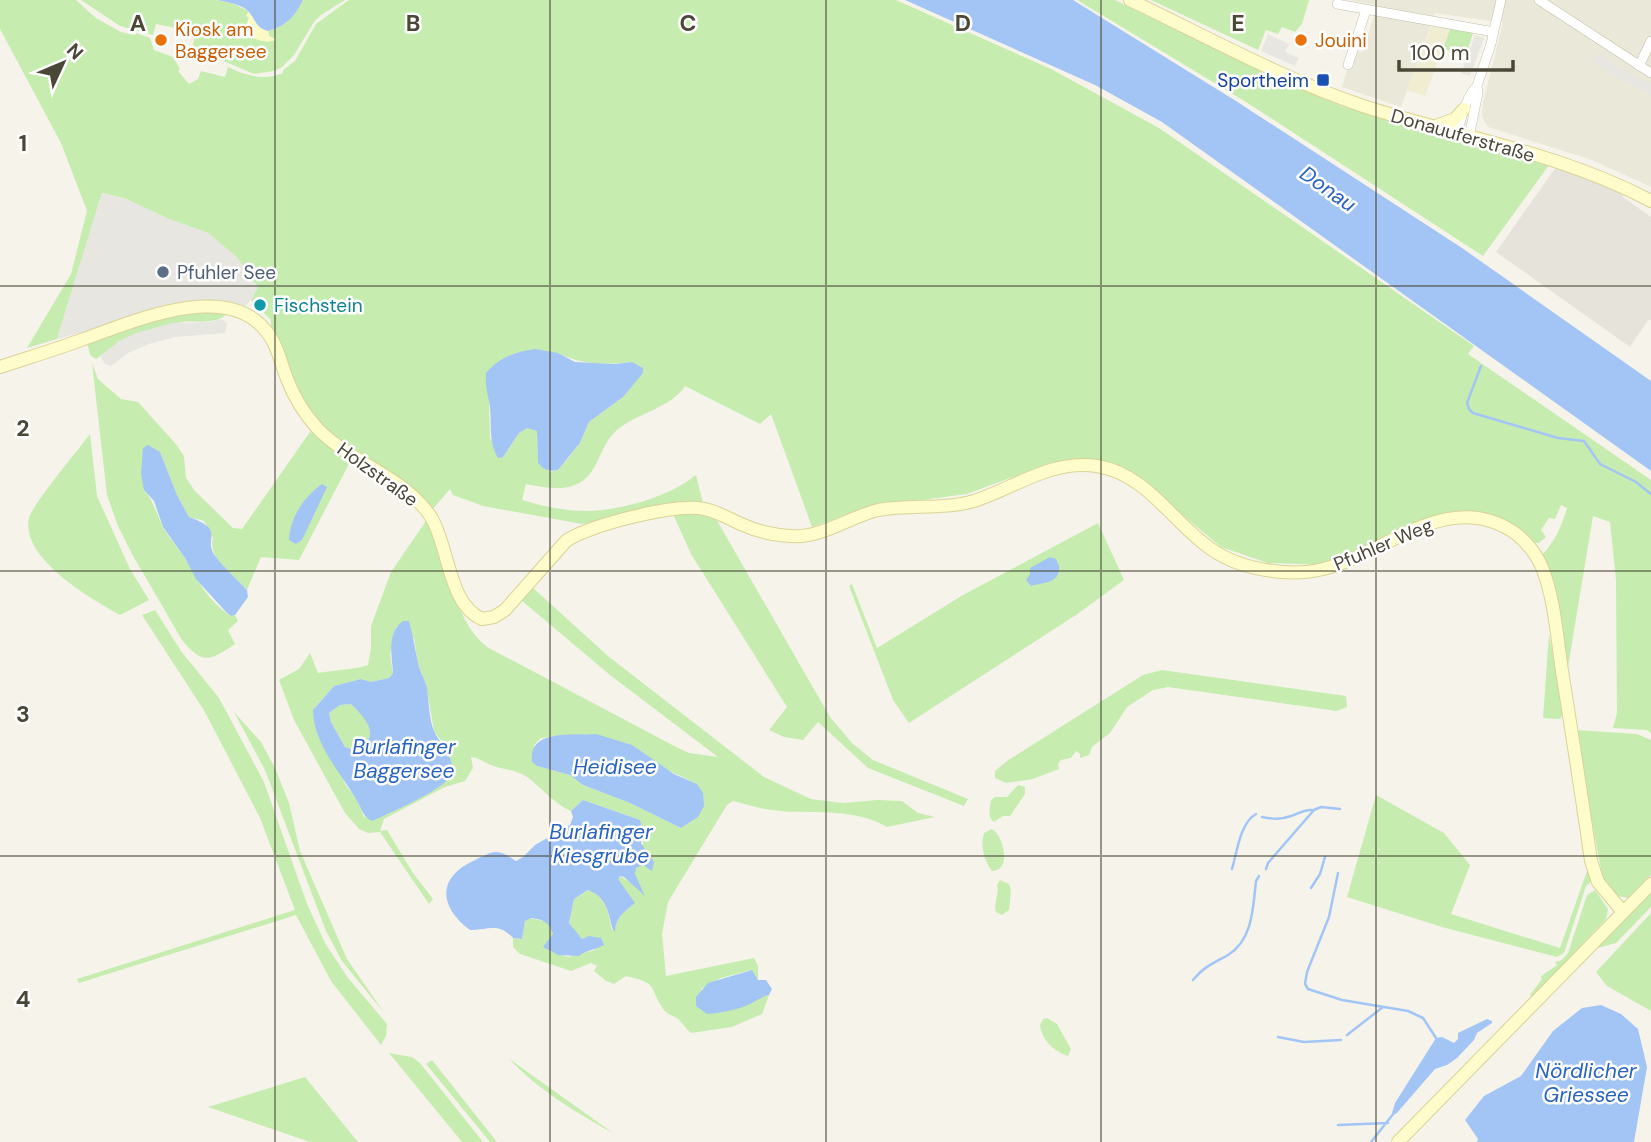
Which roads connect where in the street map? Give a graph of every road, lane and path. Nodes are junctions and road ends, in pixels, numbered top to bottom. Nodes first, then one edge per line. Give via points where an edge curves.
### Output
1 (1130, 0) edge
2 (1501, 0) edge
3 (1539, 0) edge
4 (1337, 4) dead end
5 (1366, 10) junction
6 (1494, 32) junction
7 (1651, 41) edge
8 (1348, 65) dead end
9 (1639, 66) junction
10 (1651, 73) edge
11 (1477, 86) junction
12 (1464, 108) junction
13 (1433, 127) junction
14 (1463, 135) junction
15 (1651, 201) edge
16 (0, 366) edge
17 (1008, 486) joint
18 (1651, 884) edge
19 (1623, 912) junction
20 (1398, 1142) edge

1 - 13 street, Donauuferstraße via 1275,70 1350,101
2 - 6 street
3 - 9 street
4 - 5 street
5 - 6 street
5 - 8 street
6 - 11 street
7 - 9 street
9 - 10 street
11 - 12 street
11 - 14 street
12 - 13 street via 1455,119
12 - 14 street
13 - 14 street, Donauuferstraße
14 - 15 street, Donauuferstraße via 1584,171
16 - 17 street, Holzstraße via 174,309 222,307 246,314 267,331 301,408 318,428 423,507 438,532 465,607 482,619 505,610 566,541 596,526 699,508 772,536 805,536 876,511 960,504
17 - 19 street, Pfuhler Weg via 1065,467 1105,468 1135,480 1213,551 1251,566 1284,572 1322,570 1454,517 1482,519 1517,534 1535,553 1548,587 1591,860 1598,882
18 - 19 street
19 - 20 street

